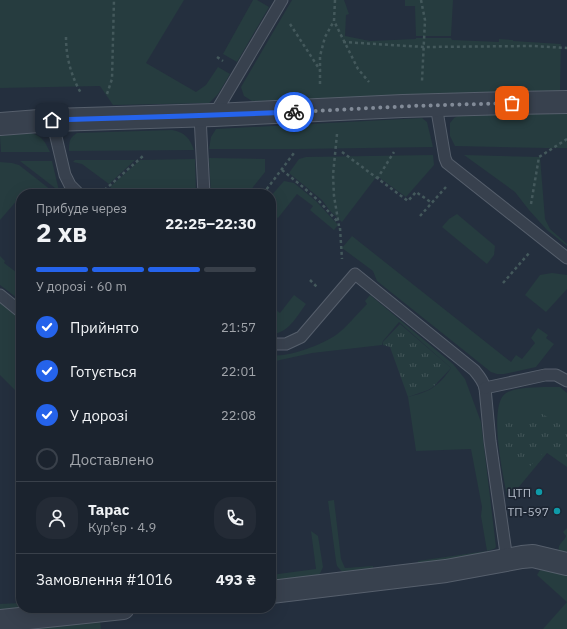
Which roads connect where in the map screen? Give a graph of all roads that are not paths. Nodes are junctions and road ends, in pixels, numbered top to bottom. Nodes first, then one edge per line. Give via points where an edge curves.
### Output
1 (280, 4) edge
2 (567, 102) edge
3 (428, 105) junction
4 (207, 115) junction
5 (52, 120) junction
6 (0, 124) edge
7 (74, 189) edge
8 (204, 189) edge
9 (567, 258) edge
10 (0, 295) edge
11 (16, 308) edge
12 (276, 344) edge
13 (567, 381) edge
14 (485, 388) junction
15 (507, 560) junction
16 (567, 564) edge
17 (276, 591) edge
18 (76, 613) edge
19 (0, 621) edge

1 - 4 lane
2 - 3 street
3 - 4 street
3 - 9 lane via 447,164
4 - 5 street
4 - 8 lane
5 - 6 street
5 - 7 lane via 65,175
10 - 11 lane
12 - 14 lane via 286,344 301,337 354,274 474,370
13 - 14 lane via 556,375 544,375
14 - 15 lane
15 - 16 street via 533,556
15 - 17 street via 453,570
18 - 19 street

